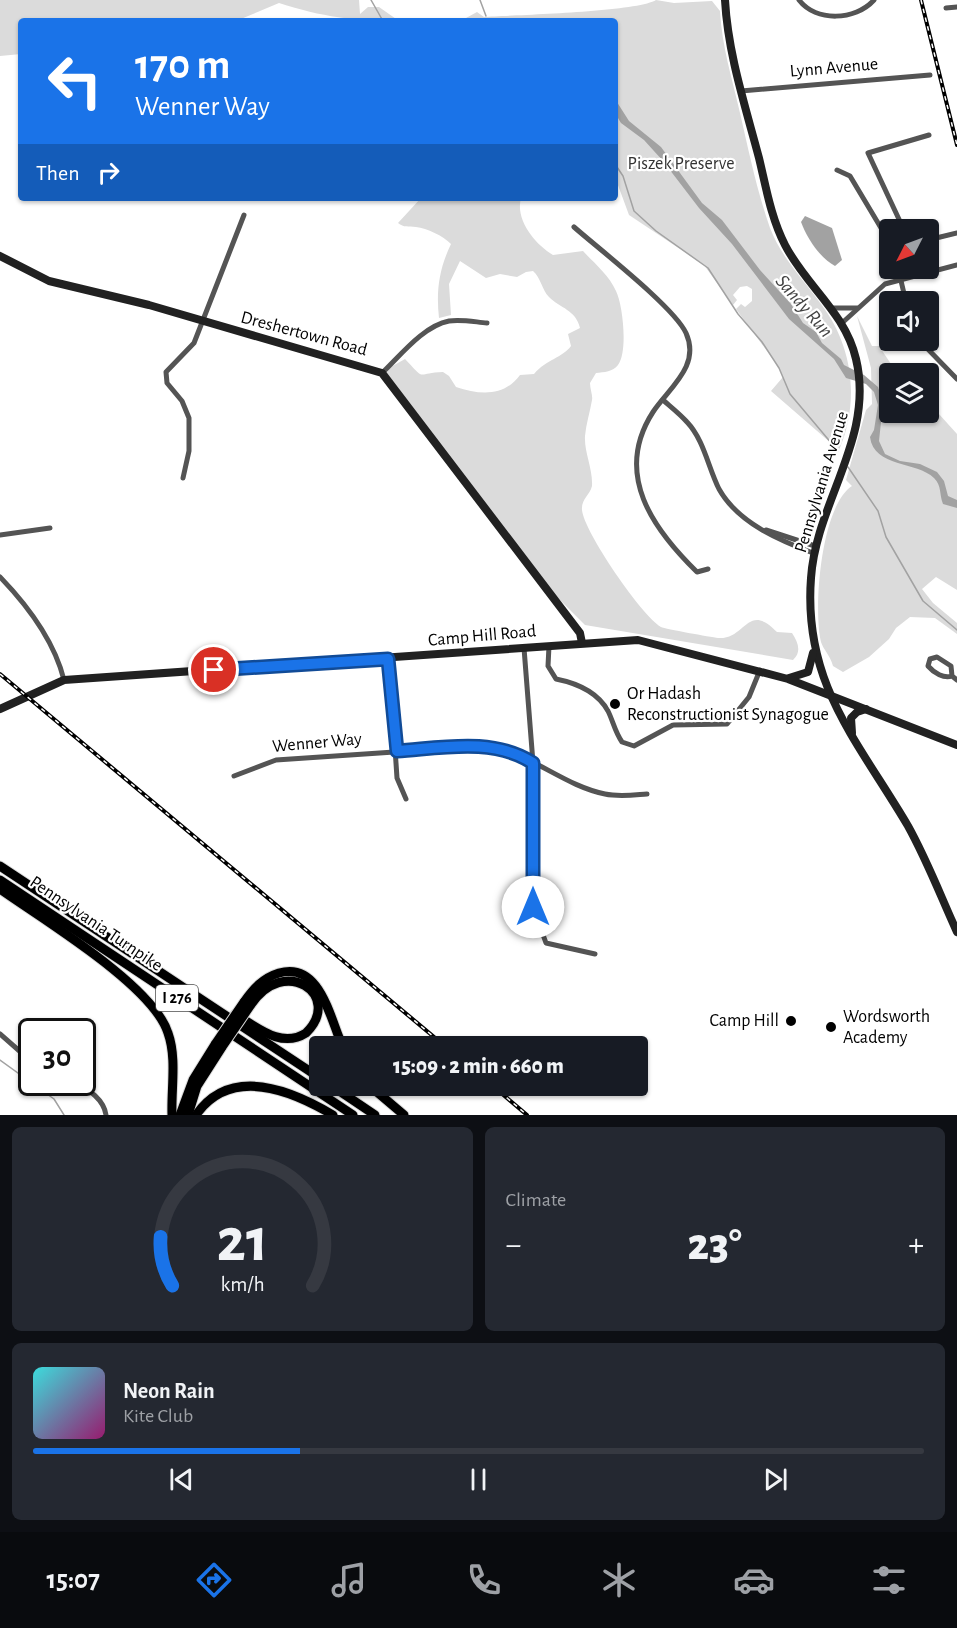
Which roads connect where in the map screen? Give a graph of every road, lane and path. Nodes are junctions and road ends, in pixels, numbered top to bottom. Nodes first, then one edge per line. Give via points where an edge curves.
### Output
1 (725, 0) edge
2 (799, 0) edge
3 (874, 0) edge
4 (957, 7) edge
5 (946, 8) dead end
6 (930, 75) dead end
7 (741, 91) junction
8 (929, 135) dead end
9 (837, 170) dead end
10 (244, 215) dead end
11 (899, 219) edge
12 (879, 225) edge
13 (574, 227) dead end
14 (957, 233) edge
15 (939, 237) edge
16 (0, 256) edge
17 (957, 266) edge
18 (939, 268) edge
19 (900, 279) joint
20 (903, 291) edge
21 (832, 308) junction
22 (858, 308) junction
23 (205, 322) junction
24 (487, 323) dead end
25 (843, 323) junction
26 (930, 351) edge
27 (382, 373) junction
28 (957, 379) edge
29 (663, 400) junction
30 (183, 478) dead end
31 (51, 528) dead end
32 (0, 535) edge
33 (814, 549) junction
34 (708, 569) dead end
35 (0, 577) edge
36 (580, 633) junction
37 (597, 642) junction
38 (582, 643) junction
39 (549, 646) junction
40 (524, 648) junction
41 (814, 649) junction
42 (388, 659) junction
43 (760, 670) junction
44 (955, 678) edge
45 (788, 679) junction
46 (64, 680) junction
47 (829, 693) junction
48 (866, 709) junction
49 (0, 710) edge
50 (854, 741) junction
51 (957, 745) edge
52 (397, 751) junction
53 (533, 763) junction
54 (234, 776) dead end
55 (647, 794) dead end
56 (406, 799) dead end
57 (0, 866) edge
58 (0, 880) edge
59 (0, 889) edge
60 (957, 932) edge
61 (595, 954) dead end
62 (192, 992) junction
63 (247, 1004) junction
64 (0, 1034) edge
65 (339, 1036) edge
66 (219, 1045) junction
67 (18, 1050) edge
68 (309, 1071) edge
69 (94, 1096) edge
70 (347, 1096) edge
71 (382, 1096) edge
72 (106, 1115) edge
73 (172, 1115) edge
74 (180, 1115) edge
75 (188, 1115) edge
76 (196, 1115) edge
77 (333, 1115) edge
78 (353, 1115) edge
79 (375, 1115) edge
80 (404, 1115) edge

1 - 7 street, Pennsylvania Avenue via 728,35
2 - 3 street via 814,14 825,15 854,14
4 - 5 street
6 - 7 street, Lynn Avenue
7 - 21 street, Pennsylvania Avenue via 780,235
8 - 11 street via 868,153
9 - 12 street via 850,176
10 - 23 street
13 - 29 street via 670,312 686,333 686,368
14 - 15 street
16 - 23 street, Dreshertown Road via 49,281
17 - 18 street
19 - 20 street
19 - 22 street via 885,284
21 - 22 street
21 - 25 street, Pennsylvania Avenue
22 - 25 street
23 - 27 street, Dreshertown Road
23 - 30 street via 191,349 166,372 167,383 182,401 189,418 189,451
24 - 27 street via 458,320 440,324
25 - 33 street, Pennsylvania Avenue via 858,366 860,416
26 - 28 street
27 - 36 street, Dreshertown Road
29 - 33 street via 698,436 720,490 735,509 765,530
29 - 34 street via 644,430 638,471 641,496 650,518 669,545 697,572
31 - 32 street
33 - 41 street, Pennsylvania Avenue via 809,598
35 - 46 street via 34,617
36 - 37 street
36 - 38 street, Dreshertown Road
37 - 38 street, Camp Hill Road
37 - 43 street, Camp Hill Road via 647,642
38 - 39 street, Camp Hill Road
39 - 40 street, Camp Hill Road
39 - 43 street via 548,666 556,679 579,684 596,697 609,712 616,734 627,745 642,744 673,725 727,724 749,697
40 - 42 street, Camp Hill Road
40 - 53 street
41 - 45 street via 808,672
41 - 47 street, Pennsylvania Avenue
42 - 46 street, Camp Hill Road
42 - 52 street
43 - 45 street, Camp Hill Road
44 - 44 street via 951,666 937,657 930,659 928,666 932,670
45 - 47 street, Camp Hill Road
46 - 49 street, Camp Hill Road
47 - 48 street, Camp Hill Road
47 - 50 street, Pennsylvania Avenue
48 - 50 street via 851,718
48 - 51 street, Camp Hill Road
50 - 60 street, Pennsylvania Avenue via 916,841
52 - 53 street, Wenner Way via 483,746 506,749
52 - 54 street, Wenner Way via 276,760
52 - 56 street via 397,778
53 - 55 street, Wenner Way via 592,790 623,796
53 - 61 street via 533,907 546,943
57 - 62 highway, Pennsylvania Turnpike / I 276
58 - 78 highway, Pennsylvania Turnpike / I 276
59 - 73 highway via 107,966 159,1015 168,1030 172,1051
62 - 63 highway via 210,998 278,1039 300,1037 310,1029 318,1006 304,984 293,980 269,985
62 - 68 highway, Pennsylvania Turnpike / I 276
63 - 65 highway via 256,986 271,976 284,972 303,975 323,996
63 - 66 highway, bridge
64 - 67 street
66 - 74 highway via 193,1080
66 - 75 highway via 197,1086
69 - 72 street via 105,1106
70 - 79 highway
71 - 80 highway
76 - 77 highway via 216,1096 242,1086 282,1090

